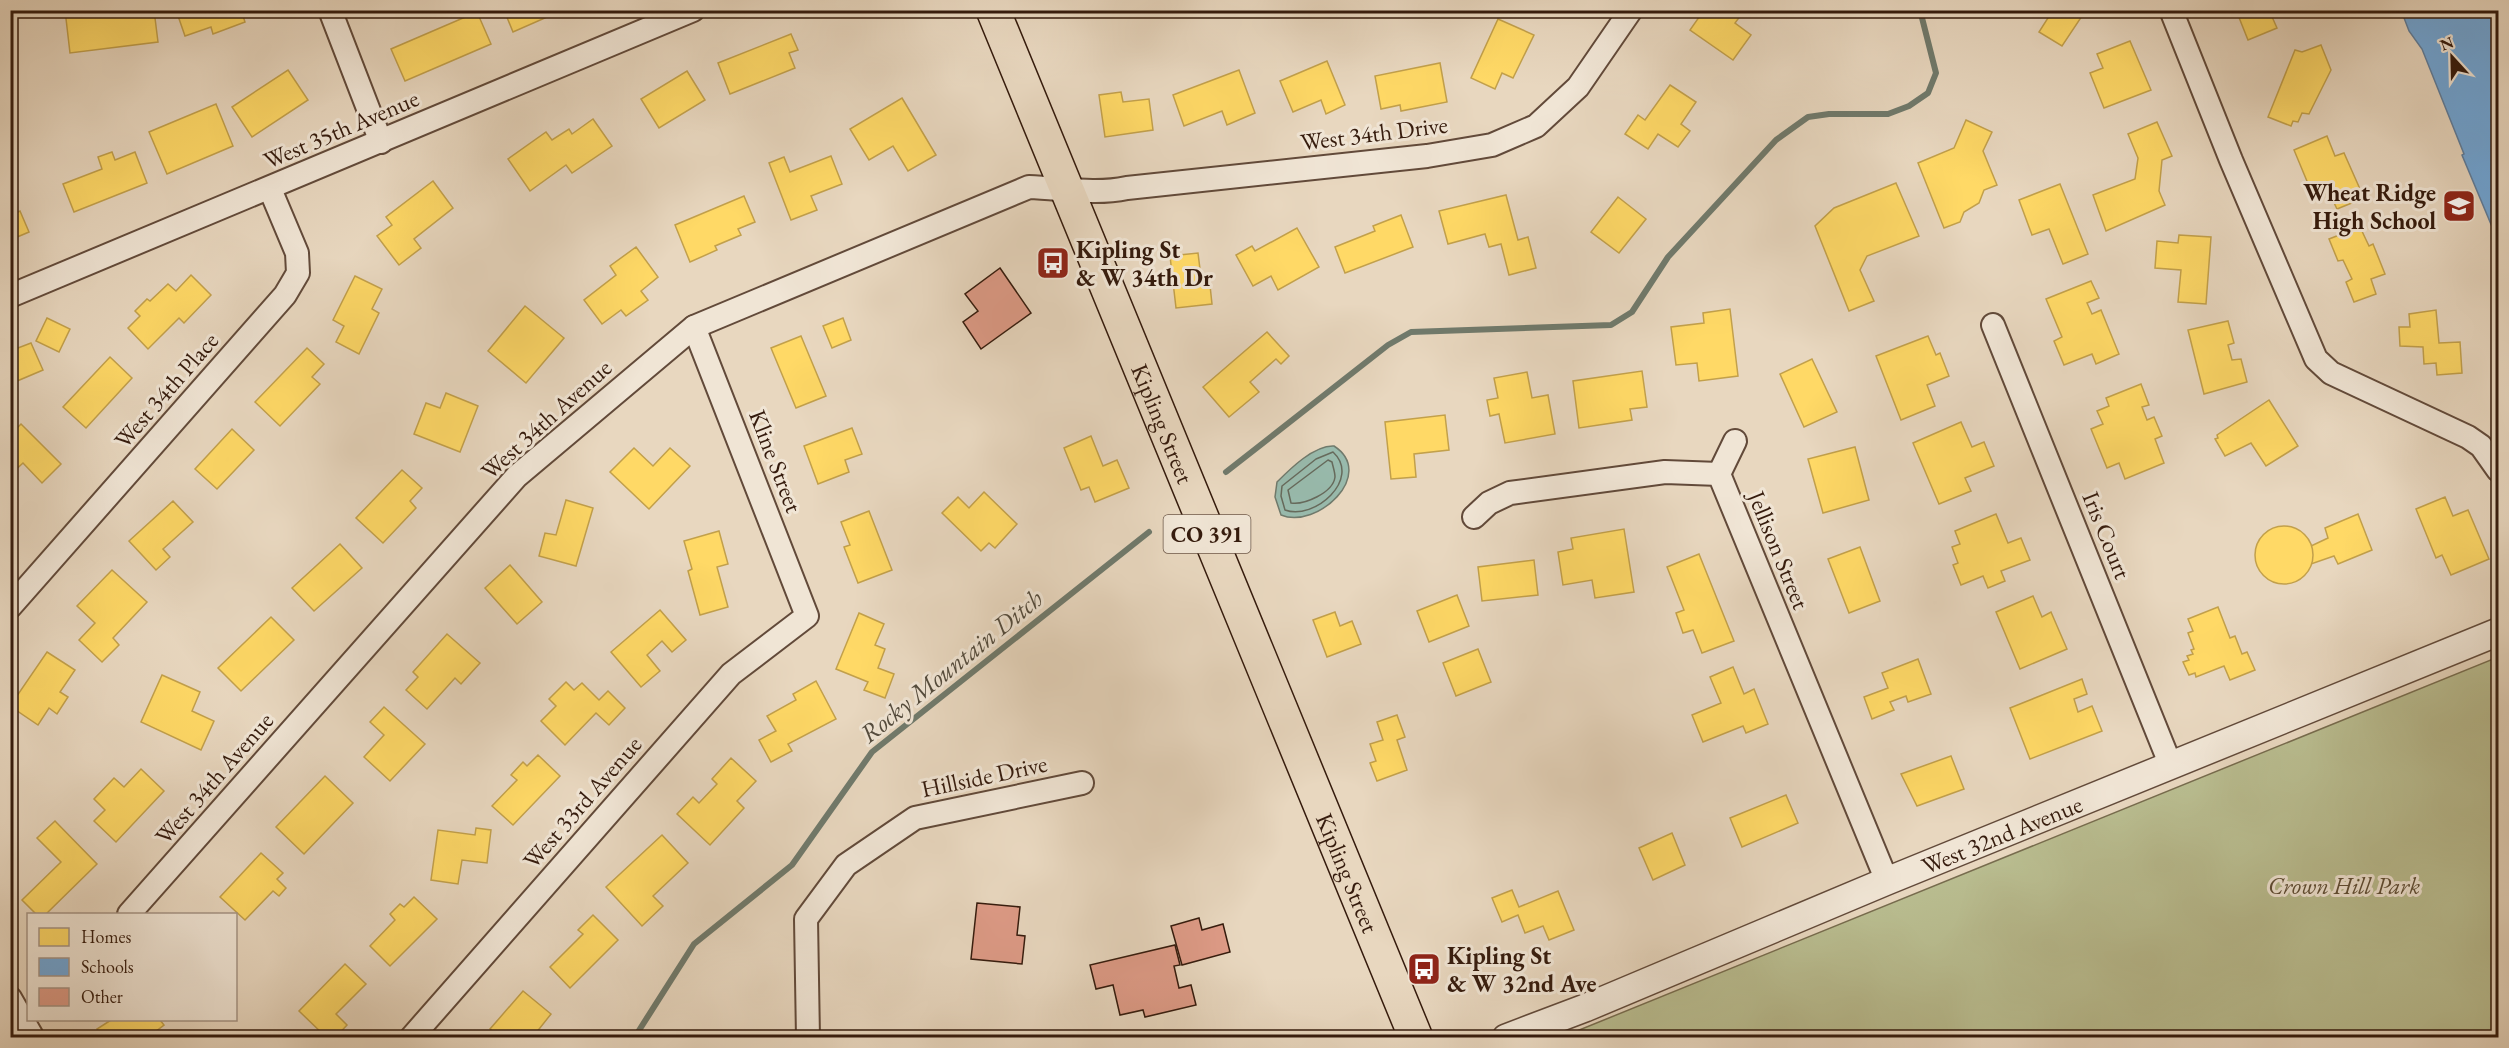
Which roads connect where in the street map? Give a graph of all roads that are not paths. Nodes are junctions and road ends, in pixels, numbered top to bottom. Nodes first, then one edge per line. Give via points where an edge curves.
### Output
1 (330, 10) edge
2 (693, 10) edge
3 (993, 10) edge
4 (1631, 10) edge
5 (2171, 10) edge
6 (647, 19) edge
7 (381, 142) junction
8 (1066, 188) junction
9 (270, 189) junction
10 (10, 296) edge
11 (1993, 325) dead end
12 (694, 327) junction
13 (1735, 441) dead end
14 (2499, 470) edge
15 (1719, 474) junction
16 (1474, 518) dead end
17 (10, 608) edge
18 (807, 616) joint
19 (2499, 632) edge
20 (2171, 766) junction
21 (1082, 783) dead end
22 (1887, 881) junction
23 (131, 913) edge
24 (10, 999) edge
25 (33, 1029) edge
26 (411, 1038) edge
27 (808, 1038) edge
28 (1416, 1038) edge
29 (1506, 1038) edge

1 - 7 street
2 - 6 street, West 35th Avenue
3 - 8 main road, Kipling Street / CO 391
4 - 8 street, West 34th Drive via 1578,87 1536,126 1492,145 1103,193
5 - 14 street via 2316,359 2331,374 2468,437
6 - 7 street, West 35th Avenue
7 - 9 street, West 35th Avenue
8 - 12 street, West 34th Avenue via 1029,187
8 - 28 main road, Kipling Street / CO 391
9 - 10 street, West 35th Avenue
9 - 17 street, West 34th Place via 297,254 298,273 285,295
11 - 20 street, Iris Court
12 - 18 street, Kline Street
12 - 23 street, West 34th Avenue via 517,476
13 - 15 street
15 - 16 street, Jellison Street via 1665,472 1510,493 1489,503
15 - 22 street, Jellison Street
18 - 26 street, West 33rd Avenue via 731,674
19 - 20 street, West 32nd Avenue
20 - 22 street, West 32nd Avenue
21 - 27 street, Hillside Drive via 915,818 846,865 806,919
22 - 29 street, West 32nd Avenue
24 - 25 street

